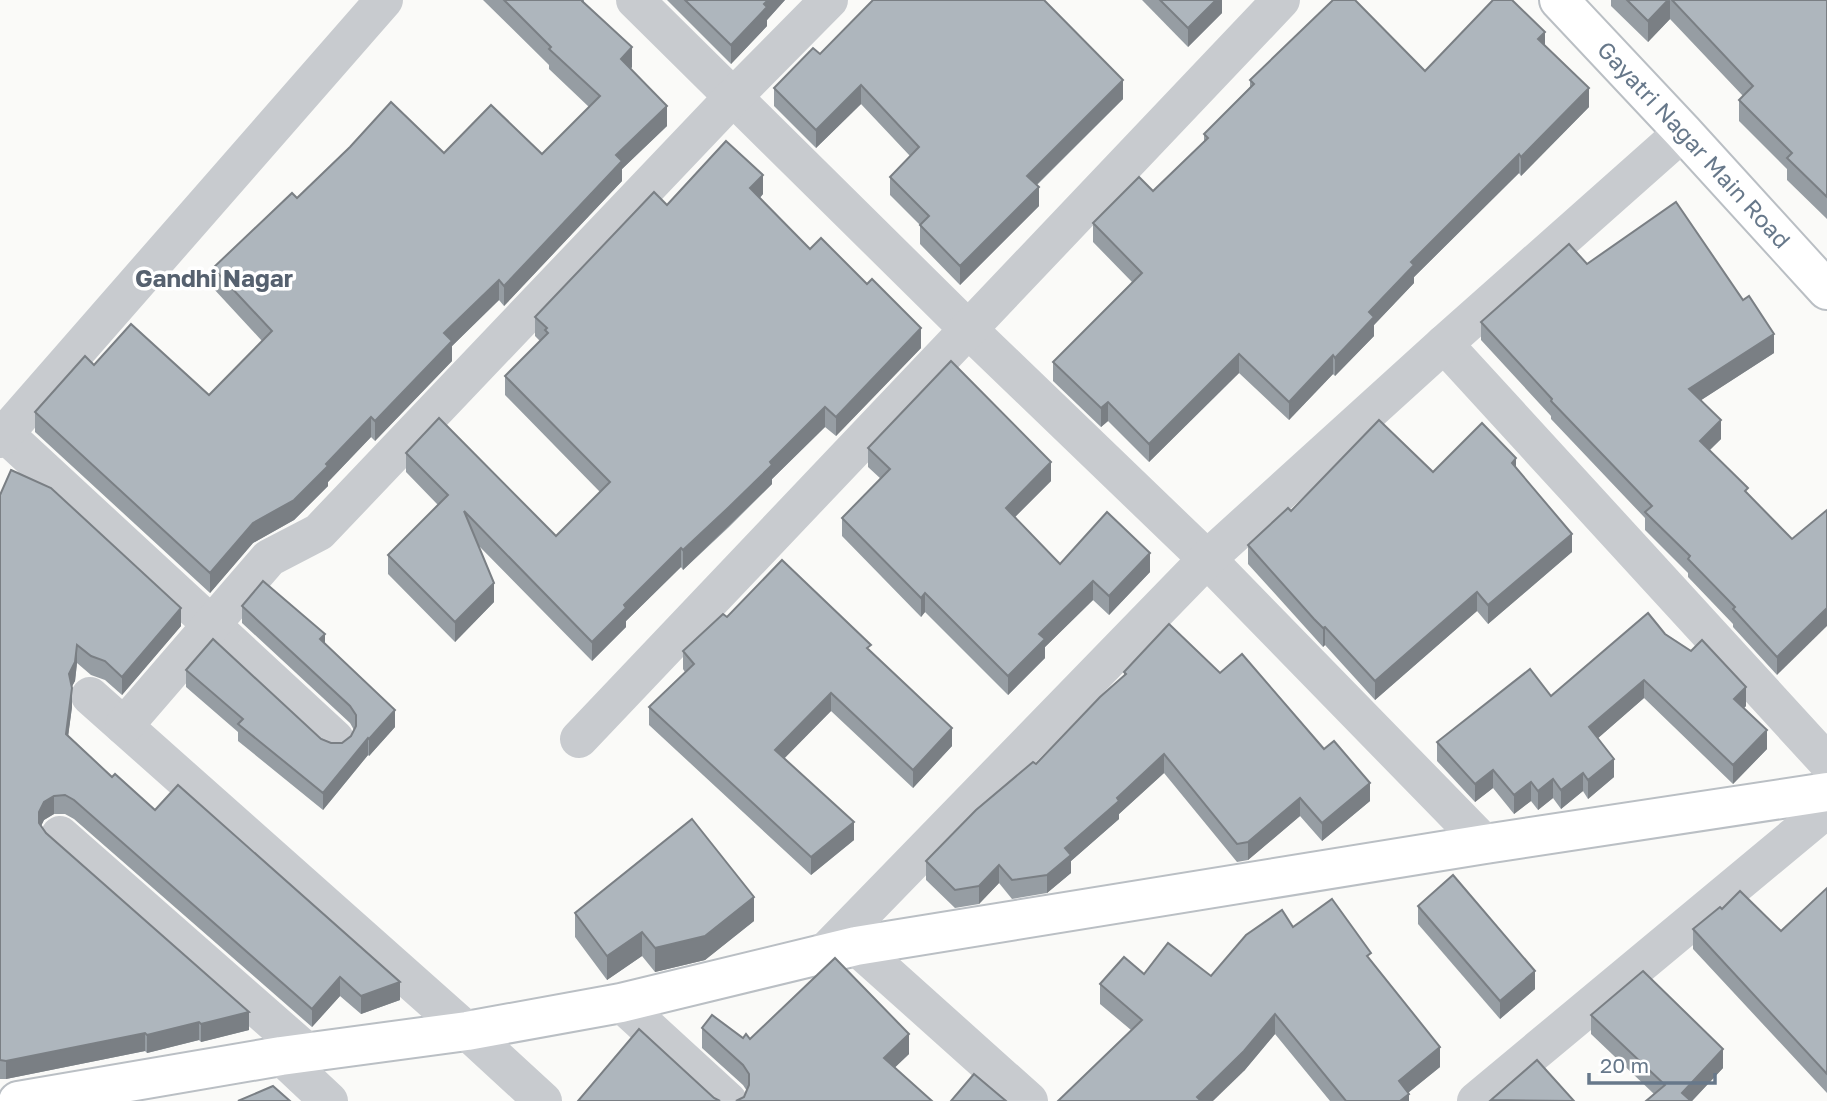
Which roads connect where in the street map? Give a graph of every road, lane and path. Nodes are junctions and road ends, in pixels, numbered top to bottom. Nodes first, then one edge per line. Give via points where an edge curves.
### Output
1 (384, 0) edge
2 (635, 0) edge
3 (830, 0) edge
4 (1281, 0) edge
5 (1559, 0) edge
6 (733, 97) junction
7 (1684, 132) junction
8 (1827, 290) edge
9 (969, 330) junction
10 (1444, 344) junction
11 (3, 437) edge
12 (1207, 559) junction
13 (211, 624) junction
14 (90, 696) dead end
15 (124, 726) junction
16 (335, 739) dead end
17 (579, 739) dead end
18 (1827, 762) edge
19 (1827, 792) edge
20 (1827, 809) edge
21 (60, 835) dead end
22 (1485, 844) junction
23 (840, 950) junction
24 (621, 1003) junction
25 (467, 1031) junction
26 (294, 1054) junction
27 (113, 1093) edge
28 (18, 1101) edge
29 (329, 1101) edge
30 (543, 1101) edge
31 (728, 1101) edge
32 (1029, 1101) edge
33 (1476, 1101) edge

1 - 11 street
2 - 6 street
3 - 6 street
4 - 9 street
5 - 7 street, Gayatri Nagar Main Road
6 - 9 street
6 - 13 street via 318,533 269,558
7 - 8 street, Gayatri Nagar Main Road
7 - 10 street
9 - 12 street
9 - 17 street
10 - 12 street
10 - 18 street
11 - 13 street
12 - 22 street
12 - 23 street
13 - 15 street
13 - 16 street
14 - 15 street
15 - 25 street
19 - 22 street
20 - 33 street
21 - 26 street
22 - 23 street
23 - 24 street
23 - 32 street
24 - 25 street
24 - 31 street
25 - 26 street
25 - 30 street
26 - 27 street
26 - 29 street
27 - 28 street

